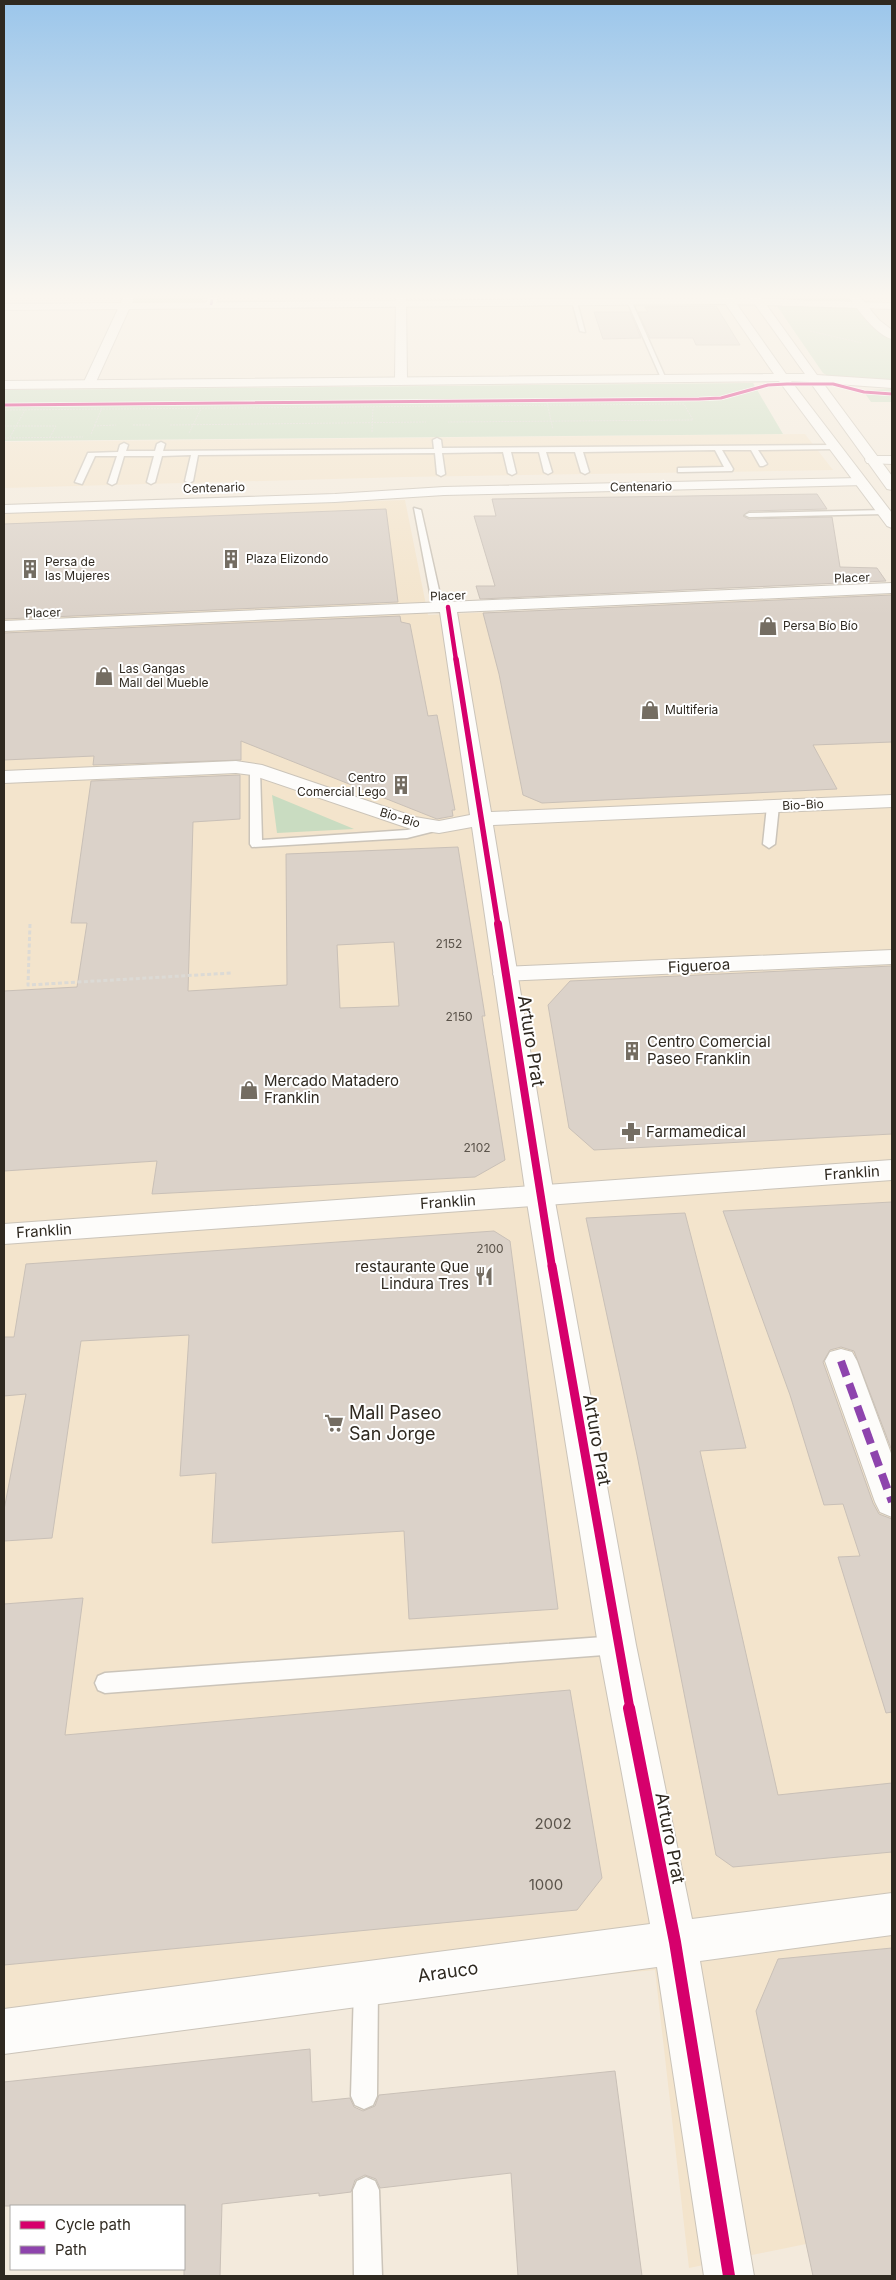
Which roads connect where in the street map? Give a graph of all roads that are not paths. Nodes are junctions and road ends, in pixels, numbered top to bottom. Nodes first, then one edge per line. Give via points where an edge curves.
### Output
1 (801, 402) edge
2 (830, 402) edge
3 (556, 436) road end
4 (698, 436) dead end
5 (731, 436) dead end
6 (663, 437) dead end
7 (525, 438) dead end
8 (592, 438) dead end
9 (627, 438) dead end
10 (490, 439) dead end
11 (437, 440) dead end
12 (457, 440) dead end
13 (124, 443) dead end
14 (161, 443) dead end
15 (834, 447) junction
16 (754, 448) junction
17 (705, 449) junction
18 (718, 449) junction
19 (737, 449) junction
20 (597, 450) junction
21 (632, 450) junction
22 (668, 450) junction
23 (438, 451) junction
24 (527, 451) junction
25 (542, 451) junction
26 (562, 451) junction
27 (578, 451) junction
28 (196, 452) junction
29 (298, 452) junction
30 (459, 452) junction
31 (492, 452) junction
32 (507, 452) junction
33 (121, 453) junction
34 (159, 453) junction
35 (872, 460) junction
36 (892, 460) edge
37 (297, 462) dead end
38 (763, 464) dead end
39 (681, 470) dead end
40 (548, 472) dead end
41 (585, 472) dead end
42 (512, 473) dead end
43 (441, 474) dead end
44 (189, 481) dead end
45 (151, 482) dead end
46 (860, 482) junction
47 (892, 486) edge
48 (76, 487) joint
49 (102, 488) junction
50 (422, 492) junction
51 (4, 509) edge
52 (417, 510) dead end
53 (749, 515) dead end
54 (888, 518) edge
55 (892, 588) edge
56 (443, 607) junction
57 (4, 626) edge
58 (255, 769) junction
59 (4, 777) edge
60 (892, 801) edge
61 (773, 806) junction
62 (481, 819) junction
63 (439, 827) junction
64 (769, 844) dead end
65 (892, 957) edge
66 (505, 974) junction
67 (892, 1170) edge
68 (540, 1196) junction
69 (4, 1234) edge
70 (841, 1361) dead end
71 (892, 1502) edge
72 (617, 1645) junction
73 (105, 1683) dead end
74 (892, 1914) edge
75 (675, 1942) junction
76 (366, 1983) junction
77 (4, 2032) edge
78 (364, 2096) dead end
79 (366, 2190) dead end
80 (368, 2276) edge
81 (729, 2276) edge

1 - 15 street
2 - 35 street
3 - 26 lane
4 - 17 lane
5 - 19 lane
6 - 22 lane
7 - 24 lane
8 - 20 lane
9 - 21 lane
10 - 31 lane
11 - 23 lane
12 - 30 lane
13 - 33 lane
14 - 34 lane
15 - 16 lane
15 - 46 street
16 - 19 lane
16 - 38 lane
17 - 18 lane
17 - 22 lane
18 - 19 lane
18 - 39 lane via 729,469
20 - 21 lane
20 - 27 lane
21 - 22 lane
23 - 29 lane
23 - 30 lane
23 - 43 lane
24 - 25 lane
24 - 32 lane
25 - 26 lane
25 - 40 lane
26 - 27 lane
27 - 41 lane
28 - 29 lane
28 - 34 lane
28 - 44 lane
29 - 37 lane
30 - 31 lane
31 - 32 lane
32 - 42 lane
33 - 34 lane
33 - 48 lane via 92,454
33 - 49 lane
34 - 45 lane
35 - 36 street
35 - 47 street
46 - 50 street, Centenario
46 - 54 street
48 - 49 street, Centenario
49 - 50 street, Centenario via 394,483
50 - 51 street, Centenario
52 - 56 lane
53 - 54 lane
55 - 56 street, Placer
56 - 57 street, Placer
56 - 62 street, Arturo Prat
58 - 59 street, Bio-Bio via 236,767
58 - 63 street, Bio-Bio via 411,823
58 - 63 lane via 256,844 407,834
60 - 61 street, Bio-Bio
61 - 62 street, Bio-Bio
61 - 64 lane
62 - 63 street, Bio-Bio
62 - 66 street, Arturo Prat
65 - 66 street, Figueroa
66 - 68 street, Arturo Prat
67 - 68 street, Franklin
68 - 69 street, Franklin
68 - 72 street, Arturo Prat
70 - 71 street
72 - 73 lane
72 - 75 street, Arturo Prat
74 - 75 street, Arauco
75 - 76 street, Arauco
75 - 81 street, Arturo Prat
76 - 77 street, Arauco
76 - 78 lane
79 - 80 lane

